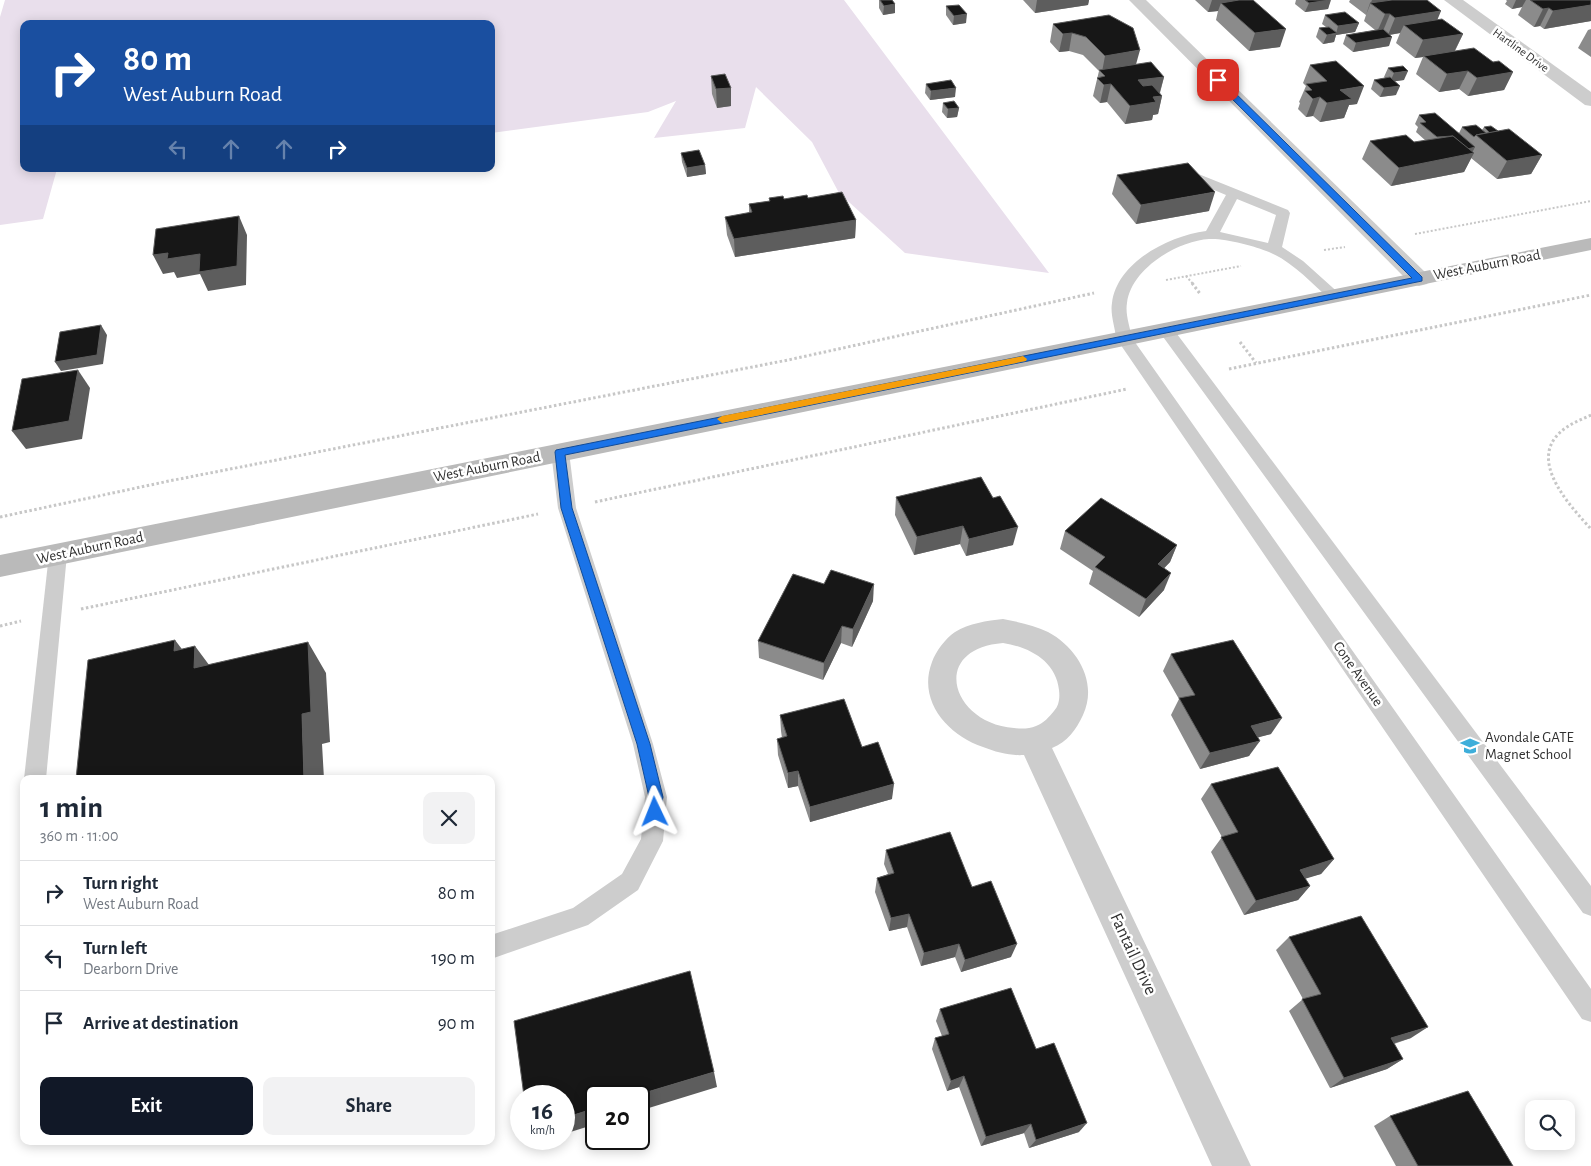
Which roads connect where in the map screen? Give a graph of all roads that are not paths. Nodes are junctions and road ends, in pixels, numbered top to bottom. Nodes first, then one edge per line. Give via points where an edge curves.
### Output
1 (1137, 0) edge
2 (1452, 0) edge
3 (1591, 101) edge
4 (1169, 172) edge
5 (1234, 193) junction
6 (1211, 235) junction
7 (1591, 244) edge
8 (1274, 249) junction
9 (1419, 279) junction
10 (1335, 296) junction
11 (1166, 330) junction
12 (1124, 338) junction
13 (560, 452) junction
14 (58, 554) junction
15 (0, 566) edge
16 (1033, 741) junction
17 (35, 775) edge
18 (1591, 905) edge
19 (495, 946) edge
20 (1591, 1010) edge
21 (1232, 1166) edge

1 - 9 street
2 - 3 street, Hartline Drive
4 - 5 lane via 1178,170
5 - 6 lane
5 - 8 lane via 1283,213
6 - 8 lane
6 - 12 lane via 1177,243 1145,261 1123,288 1119,304
7 - 9 main road, West Auburn Road
8 - 10 lane
9 - 10 main road, West Auburn Road
10 - 11 main road, West Auburn Road
11 - 12 main road, West Auburn Road
11 - 18 lane
12 - 13 main road, West Auburn Road
12 - 20 lane, Cone Avenue
13 - 14 main road, West Auburn Road
13 - 19 lane via 566,508 643,744 656,797 652,841 630,882 580,917
14 - 15 main road, West Auburn Road
14 - 17 lane
16 - 16 street via 1052,734 1066,721 1074,705 1075,687 1058,654 1023,634 1002,631 983,633 964,641 950,655 943,672 943,691 951,710 966,726 986,737 1010,742
16 - 21 street, Fantail Drive

